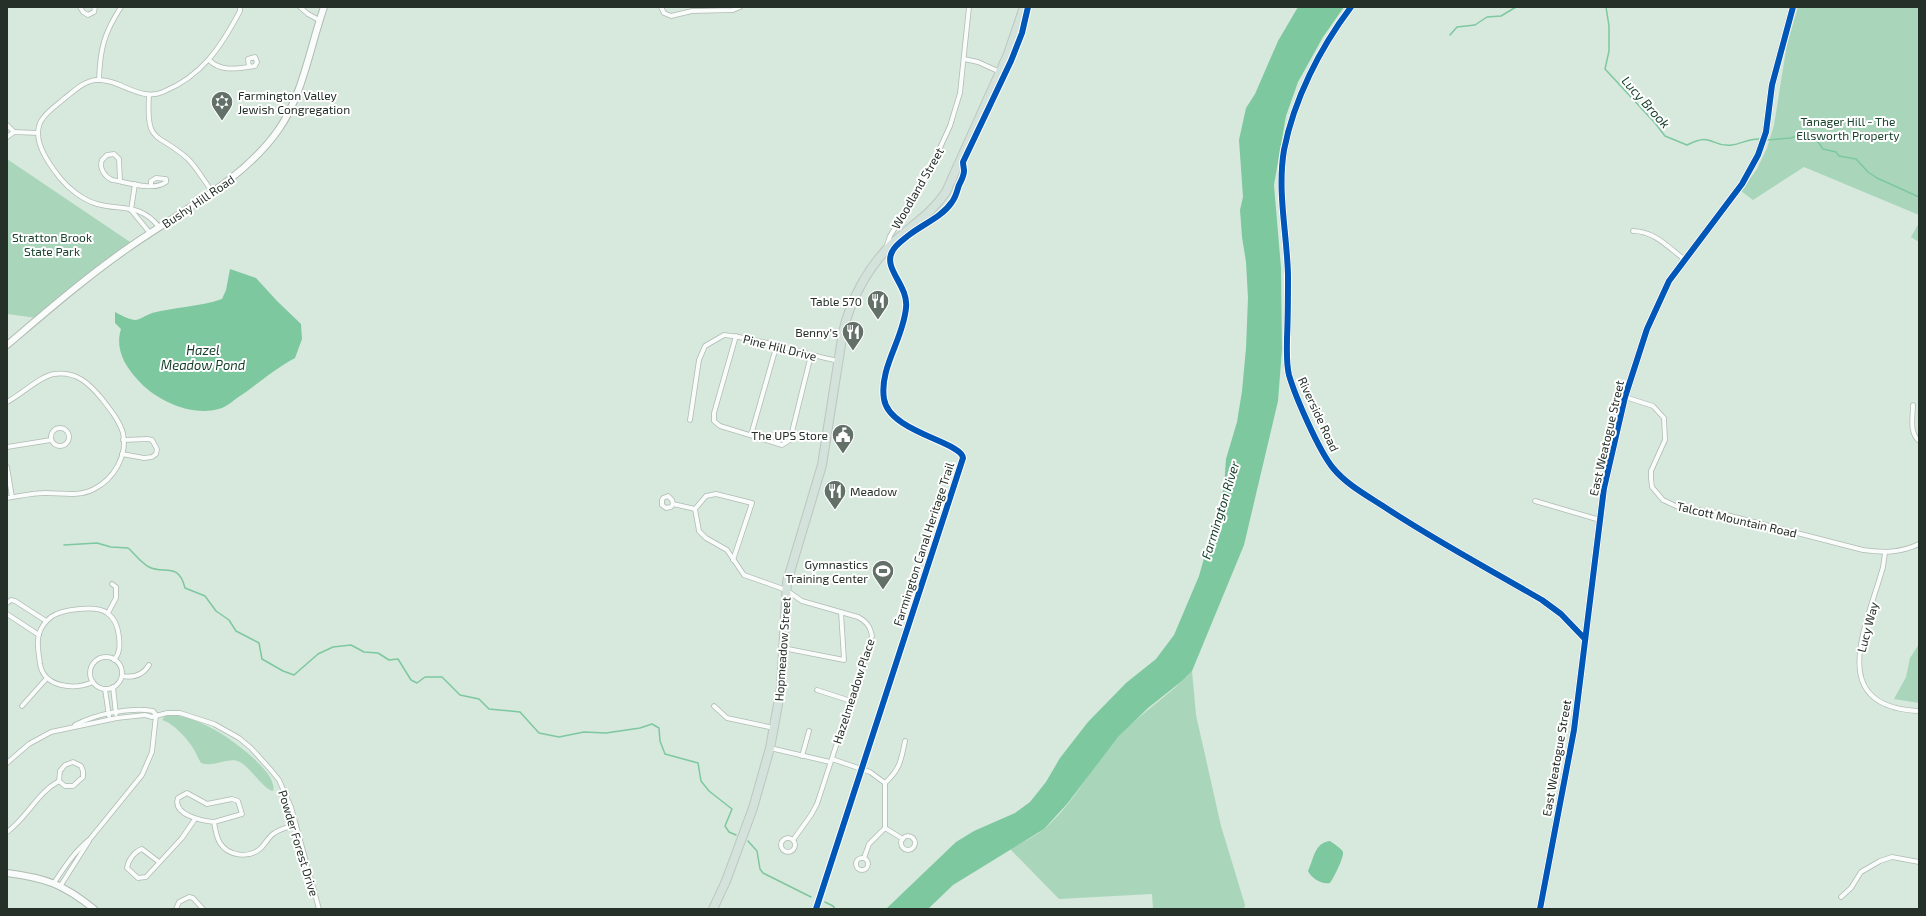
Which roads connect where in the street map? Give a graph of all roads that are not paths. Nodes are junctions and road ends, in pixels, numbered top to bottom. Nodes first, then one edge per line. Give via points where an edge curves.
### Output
1 (80, 7) edge
2 (95, 7) edge
3 (121, 7) edge
4 (240, 7) edge
5 (300, 7) edge
6 (324, 7) edge
7 (661, 7) edge
8 (740, 7) edge
9 (969, 7) edge
10 (1024, 7) edge
11 (1351, 7) edge
12 (1793, 7) edge
13 (692, 9) edge
14 (319, 20) junction
15 (964, 59) junction
16 (209, 60) junction
17 (249, 67) dead end
18 (1000, 72) junction
19 (99, 80) junction
20 (149, 95) junction
21 (7, 125) edge
22 (14, 132) junction
23 (38, 133) junction
24 (7, 137) edge
25 (120, 181) junction
26 (135, 184) junction
27 (151, 186) dead end
28 (212, 191) junction
29 (131, 210) junction
30 (159, 227) junction
31 (1633, 232) dead end
32 (150, 233) junction
33 (886, 250) junction
34 (1684, 259) junction
35 (736, 336) junction
36 (777, 344) junction
37 (7, 345) edge
38 (811, 355) junction
39 (839, 361) junction
40 (1625, 397) junction
41 (7, 402) edge
42 (1913, 405) dead end
43 (690, 420) dead end
44 (751, 435) junction
45 (51, 440) junction
46 (123, 440) junction
47 (1919, 441) edge
48 (7, 447) edge
49 (122, 454) junction
50 (7, 467) edge
51 (12, 497) junction
52 (7, 498) edge
53 (1535, 501) dead end
54 (673, 504) dead end
55 (695, 509) junction
56 (1600, 520) junction
57 (1919, 544) edge
58 (1885, 553) junction
59 (733, 560) junction
60 (112, 584) dead end
61 (786, 590) junction
62 (7, 603) edge
63 (841, 612) junction
64 (108, 613) junction
65 (7, 614) edge
66 (46, 621) junction
67 (39, 635) junction
68 (1585, 639) junction
69 (783, 648) junction
70 (114, 660) junction
71 (149, 665) dead end
72 (122, 676) junction
73 (47, 678) junction
74 (93, 682) junction
75 (113, 687) junction
76 (105, 689) junction
77 (817, 690) dead end
78 (851, 701) junction
79 (22, 706) dead end
80 (714, 706) dead end
81 (1919, 711) edge
82 (116, 713) junction
83 (156, 715) junction
84 (109, 717) junction
85 (117, 718) junction
86 (774, 728) junction
87 (809, 731) dead end
88 (905, 741) dead end
89 (770, 748) junction
90 (802, 756) junction
91 (831, 761) junction
92 (7, 763) edge
93 (59, 781) junction
94 (885, 783) junction
95 (195, 819) junction
96 (214, 822) junction
97 (296, 825) junction
98 (885, 828) junction
99 (7, 832) edge
100 (903, 838) dead end
101 (90, 839) junction
102 (792, 840) dead end
103 (864, 858) dead end
104 (159, 862) junction
105 (1919, 862) edge
106 (7, 873) edge
107 (54, 883) junction
108 (61, 885) junction
109 (1841, 897) dead end
110 (94, 909) edge
111 (176, 909) edge
112 (203, 909) edge
113 (319, 909) edge
114 (713, 909) edge
115 (1540, 909) edge

1 - 2 street via 88,14 94,12
3 - 19 street via 104,36
4 - 16 street via 224,42
5 - 14 street
6 - 14 street, Bushy Hill Road
7 - 13 street via 664,13 671,16
8 - 13 street via 733,10
9 - 15 street, Woodland Street
10 - 18 highway, Hopmeadow Street
11 - 68 street, Riverside Road via 1334,31 1306,84 1284,150 1281,198 1288,273 1287,358 1301,407 1324,454 1333,468 1346,480 1410,524 1542,600 1561,614
12 - 34 street, East Weatogue Street via 1772,85 1766,132 1758,155 1742,184
14 - 28 street, Bushy Hill Road via 292,103 279,128 260,154 240,172
15 - 18 street
15 - 33 street, Woodland Street via 954,115 945,139 922,185 890,236
16 - 17 street via 225,69
16 - 20 street via 177,85 161,93
18 - 33 highway, Hopmeadow Street via 940,202
19 - 20 street
19 - 23 street via 87,82 56,105 41,121
20 - 28 street via 148,122 153,132 189,160
21 - 22 street
22 - 23 street
22 - 24 street
23 - 29 street via 41,148 60,178 77,194 96,204
25 - 25 street via 112,180 103,171 103,157 114,154 119,158
25 - 26 street
26 - 27 street
26 - 29 street
28 - 30 street, Bushy Hill Road
29 - 30 street via 142,212
29 - 32 street
30 - 32 street, Bushy Hill Road
31 - 34 street via 1642,231 1654,236
32 - 37 street, Bushy Hill Road via 83,282
33 - 39 highway, Hopmeadow Street via 864,282 849,312
34 - 40 street, East Weatogue Street via 1669,281 1647,329
35 - 36 street, Pine Hill Drive
35 - 43 street, Pine Hill Drive via 724,335 705,346 699,360
35 - 44 street via 714,413 714,421 720,426
36 - 38 street, Pine Hill Drive
36 - 44 street
38 - 39 street, Pine Hill Drive
38 - 44 street via 790,440 782,445
39 - 61 highway, Hopmeadow Street via 818,485
40 - 56 street, East Weatogue Street via 1607,473
40 - 58 street, Talcott Mountain Road via 1653,406 1664,418 1665,440 1651,471 1652,487 1663,500 1678,507 1719,512 1862,550
41 - 46 street via 47,376 68,374 86,381 114,413
42 - 47 street via 1912,429
45 - 45 street via 56,428 64,428 70,435 68,443 63,446 57,446
45 - 48 street
46 - 49 street
46 - 49 street via 152,440 157,449 156,454 149,458
49 - 51 street via 112,475 90,491
50 - 51 street
51 - 52 street
53 - 56 street
54 - 55 street
55 - 59 street, Hazelmeadow Place via 699,531 727,550
55 - 59 street via 706,496 716,494 752,504
56 - 68 street, East Weatogue Street
57 - 58 street, Talcott Mountain Road via 1897,552
58 - 81 street, Lucy Way via 1859,653 1859,670 1868,692 1884,705
59 - 61 street, Hazelmeadow Place via 744,575
60 - 64 street via 116,587 117,595
61 - 63 street, Hazelmeadow Place via 802,601
61 - 69 highway, Hopmeadow Street
62 - 66 street via 15,601
63 - 69 street via 844,660
63 - 78 street, Hazelmeadow Place via 865,621 872,636
64 - 66 street via 96,608 68,611 54,615
64 - 70 street via 115,621 119,633 120,649
65 - 67 street
66 - 67 street
67 - 73 street via 41,667
68 - 115 street, East Weatogue Street via 1574,730
69 - 86 highway, Hopmeadow Street via 781,688
70 - 72 street via 120,667
70 - 74 street via 105,657 96,660 91,668
71 - 72 street via 137,675
72 - 75 street
73 - 74 street via 56,684 68,686
73 - 79 street
74 - 76 street
75 - 76 street
75 - 82 street
76 - 84 street
77 - 78 street
78 - 91 street, Hazelmeadow Place
80 - 86 street via 727,718
82 - 83 street via 145,710 153,711
82 - 84 street
82 - 85 street
83 - 85 street, Powder Forest Drive via 152,718 145,715
83 - 97 street, Powder Forest Drive via 173,712 189,715 214,724 251,748 279,780
83 - 101 street via 152,752 142,775
84 - 85 street, Powder Forest Drive
84 - 92 street via 83,721 38,737
86 - 89 highway, Hopmeadow Street
87 - 90 street
88 - 94 street via 896,773
89 - 90 street
89 - 114 highway, Hopmeadow Street via 749,819
90 - 91 street
91 - 94 street via 870,772
91 - 102 street, Hazelmeadow Place via 817,804
93 - 93 street via 69,786 76,784 83,777 81,766 73,762 65,765 60,771
93 - 99 street via 37,799 19,822
94 - 98 street
95 - 96 street
95 - 96 street via 178,807 177,802 183,794 191,794 207,804 238,800 242,814
95 - 104 street via 182,838
96 - 97 street via 220,844 238,855 254,853 272,834
97 - 113 street, Powder Forest Drive
98 - 100 street
98 - 103 street via 869,844
101 - 107 street via 80,847
101 - 108 street
104 - 104 street via 142,879 127,868 129,860 142,849
105 - 109 street via 1892,857 1880,861 1861,872 1851,888
106 - 107 street via 41,878
107 - 108 street
108 - 110 street
111 - 112 street via 179,902 189,897

